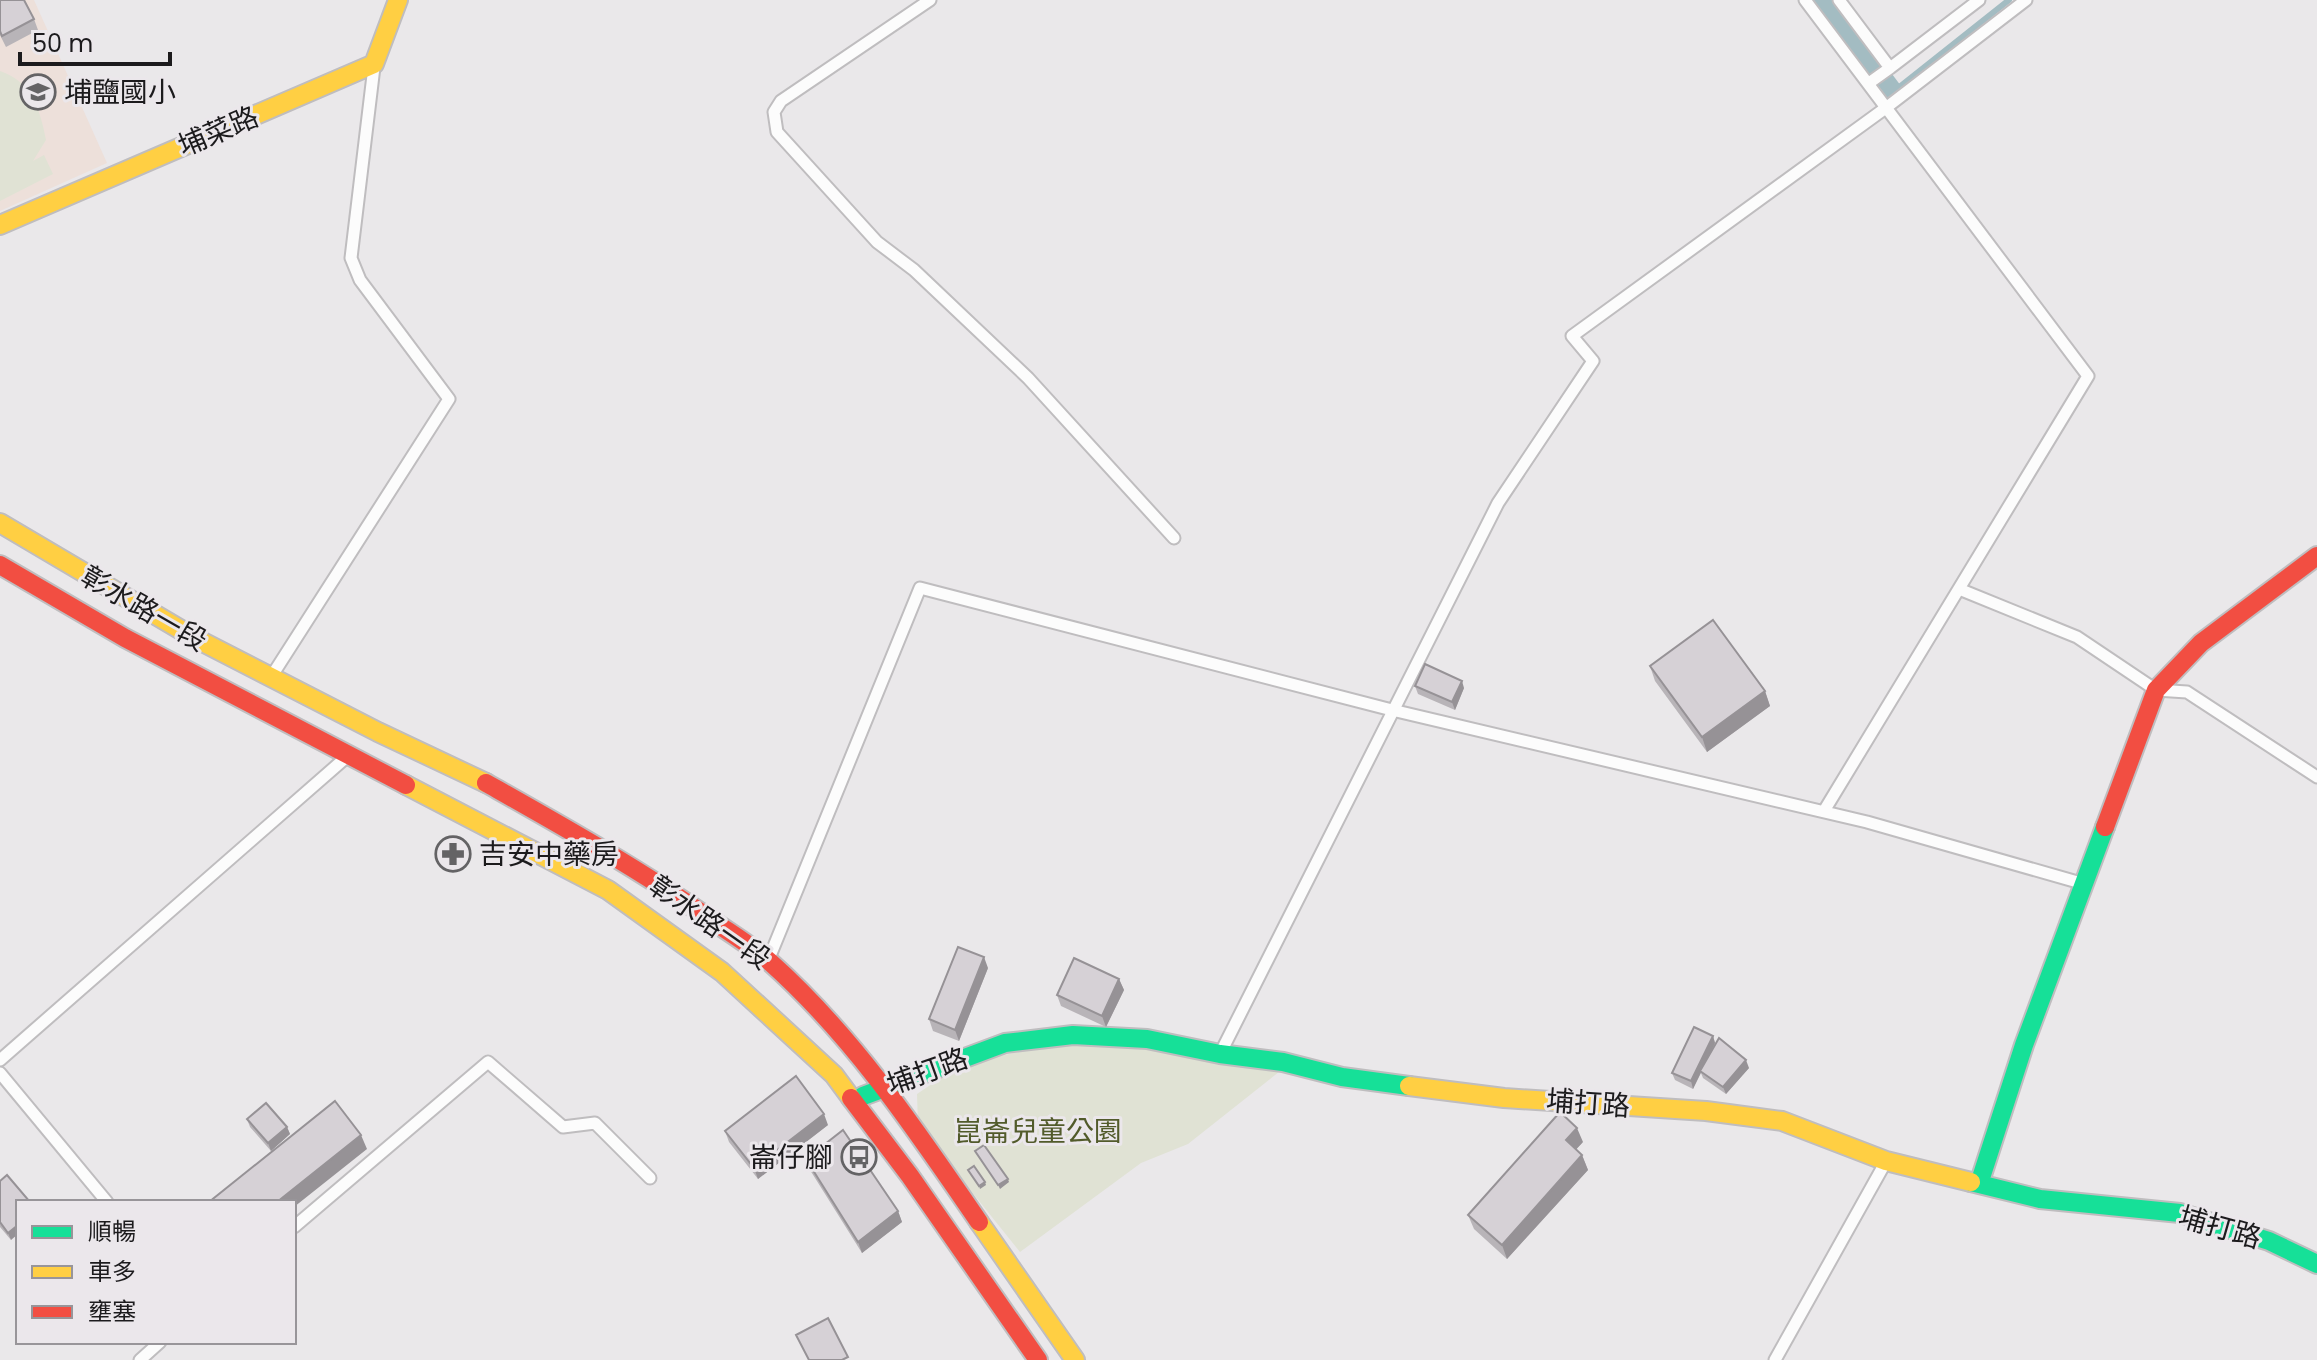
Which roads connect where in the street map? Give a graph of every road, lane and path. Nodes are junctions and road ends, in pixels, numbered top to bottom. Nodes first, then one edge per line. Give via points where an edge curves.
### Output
1 (398, 0) edge
2 (930, 0) edge
3 (1805, 0) edge
4 (1839, 0) edge
5 (1979, 0) edge
6 (2026, 0) edge
7 (374, 64) junction
8 (1890, 68) junction
9 (1869, 83) junction
10 (1887, 107) junction
11 (0, 225) edge
12 (0, 523) edge
13 (1174, 538) dead end
14 (2317, 556) edge
15 (0, 565) edge
16 (1959, 589) junction
17 (270, 678) junction
18 (2156, 690) junction
19 (1392, 710) junction
20 (362, 744) junction
21 (2317, 777) edge
22 (1824, 811) junction
23 (2084, 884) junction
24 (666, 889) junction
25 (646, 917) junction
26 (768, 960) junction
27 (1220, 1054) junction
28 (0, 1060) edge
29 (0, 1073) edge
30 (884, 1087) junction
31 (853, 1100) junction
32 (1886, 1161) junction
33 (650, 1178) dead end
34 (1979, 1184) junction
35 (105, 1200) edge
36 (296, 1225) edge
37 (2317, 1264) edge
38 (158, 1344) edge
39 (140, 1360) edge
40 (1038, 1360) edge
41 (1075, 1360) edge
42 (1775, 1360) edge

1 - 7 main road
2 - 13 lane via 781,101 774,112 777,132 877,242 1028,378
3 - 9 lane
4 - 8 lane
5 - 8 lane
6 - 10 lane
7 - 11 main road, 埔菜路
7 - 17 lane via 351,258 360,280 449,399
8 - 9 lane
9 - 10 lane
10 - 16 lane via 2088,376
10 - 19 lane via 1572,336 1593,361 1498,503
12 - 17 main road, 彰水路一段
14 - 18 main road via 2201,643
15 - 20 main road, 彰水路一段 via 125,638
16 - 18 lane via 2077,637
16 - 22 lane
17 - 20 main road, 彰水路一段
18 - 21 lane via 2187,692
18 - 23 main road
19 - 22 lane
19 - 26 lane via 920,588
19 - 27 lane
20 - 24 main road, 彰水路一段 via 462,770
20 - 25 main road, 彰水路一段
20 - 28 lane
22 - 23 lane
23 - 34 main road
24 - 25 main road
24 - 26 main road, 彰水路一段
25 - 31 main road, 彰水路一段 via 722,972 834,1075
26 - 30 main road, 彰水路一段 via 844,1035
27 - 30 main road, 埔打路 via 1147,1039 1073,1035 1005,1043
27 - 32 main road, 埔打路 via 1342,1077 1504,1098 1782,1121
29 - 35 lane
30 - 31 main road, 埔打路
30 - 41 main road, 彰水路一段
31 - 40 main road, 彰水路一段
32 - 34 main road, 埔打路
32 - 42 lane
33 - 36 lane via 595,1123 563,1127 488,1062
34 - 37 main road, 埔打路 via 2040,1199 2180,1213 2269,1241
38 - 39 lane

